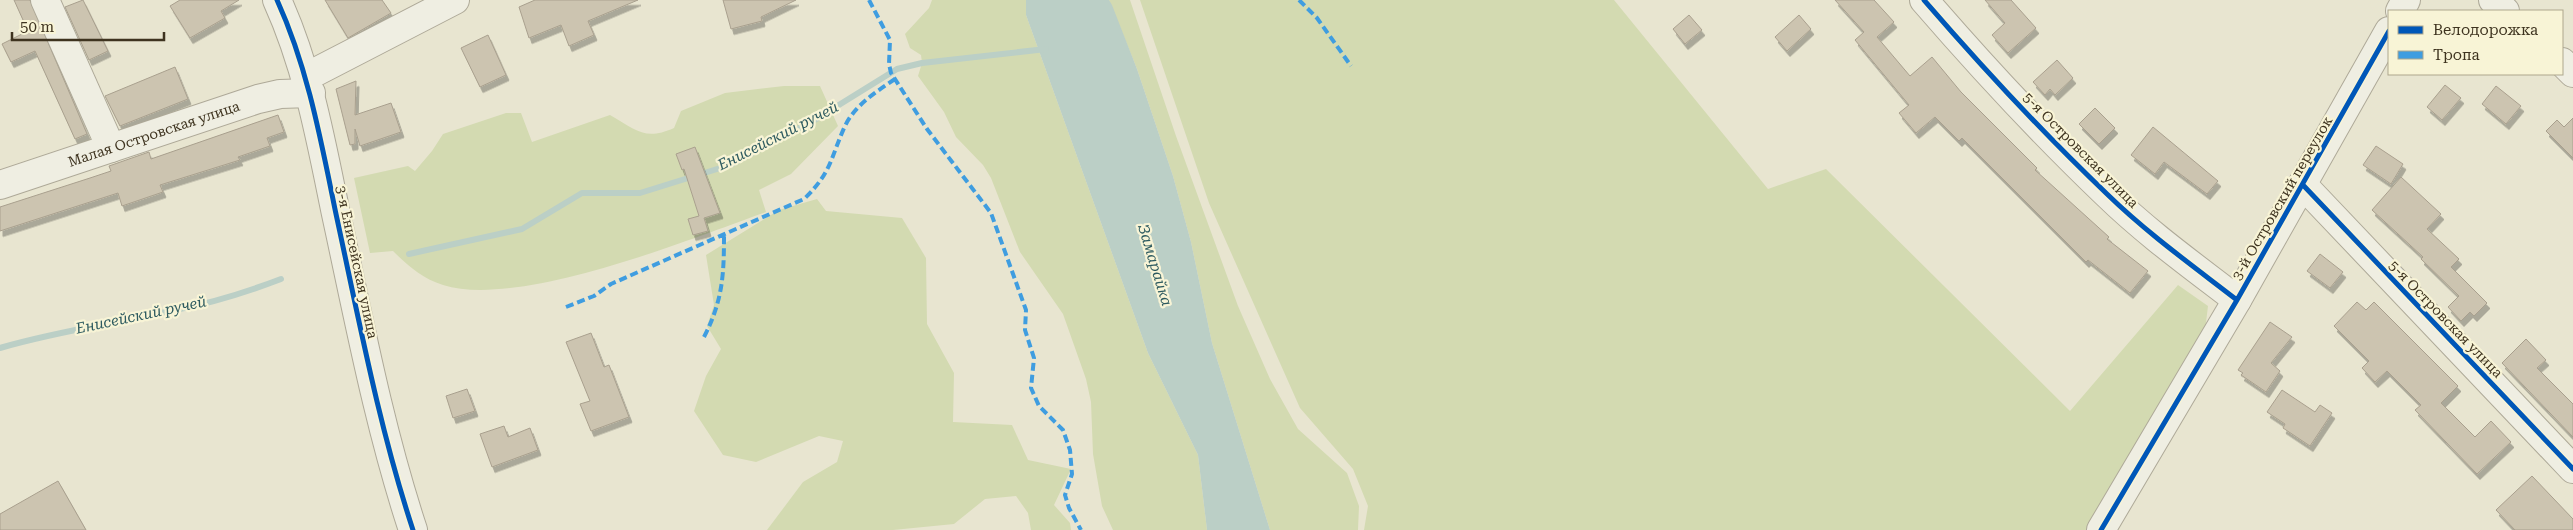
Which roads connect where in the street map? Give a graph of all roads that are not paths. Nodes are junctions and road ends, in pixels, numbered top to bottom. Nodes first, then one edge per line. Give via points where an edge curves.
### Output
1 (46, 0) edge
2 (277, 0) edge
3 (1924, 0) edge
4 (2493, 0) edge
5 (447, 2) edge
6 (2504, 10) edge
7 (2388, 32) edge
8 (2563, 63) edge
9 (2573, 72) edge
10 (309, 85) junction
11 (111, 148) junction
12 (0, 184) edge
13 (2303, 185) junction
14 (2237, 300) junction
15 (2573, 469) edge
16 (412, 530) edge
17 (2101, 530) edge

1 - 11 street
2 - 10 street, 3-я Енисейская улица
3 - 14 street, 5-я Островская улица via 2107,195 2168,248
4 - 6 street
5 - 10 street, Малая Островская улица
7 - 13 street, 3-й Островский переулок
8 - 9 street
10 - 11 street, Малая Островская улица
10 - 16 street, 3-я Енисейская улица via 361,337
11 - 12 street, Малая Островская улица
13 - 14 street, 3-й Островский переулок
13 - 15 street, 5-я Островская улица
14 - 17 street, 3-й Островский переулок

